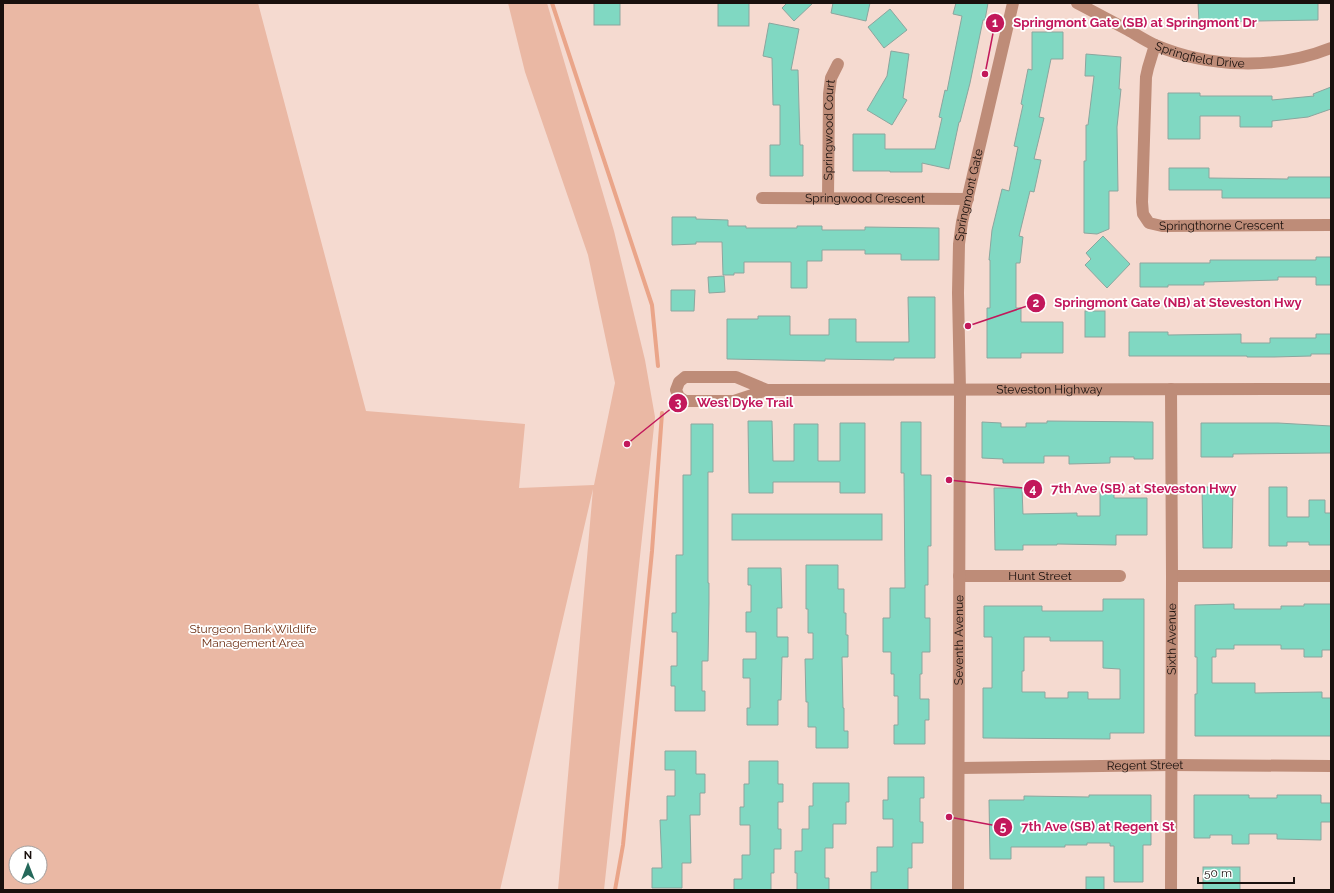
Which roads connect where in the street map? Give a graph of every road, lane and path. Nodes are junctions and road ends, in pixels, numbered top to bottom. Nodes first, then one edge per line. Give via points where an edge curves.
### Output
1 (1013, 3) edge
2 (1077, 3) edge
3 (1155, 45) junction
4 (1331, 48) edge
5 (838, 64) dead end
6 (762, 198) dead end
7 (828, 198) junction
8 (968, 199) junction
9 (1331, 226) edge
10 (1171, 389) junction
11 (1331, 389) edge
12 (767, 390) junction
13 (960, 390) junction
14 (959, 576) junction
15 (1120, 576) dead end
16 (1172, 576) junction
17 (1331, 576) edge
18 (1170, 765) junction
19 (1331, 766) edge
20 (959, 768) junction
21 (958, 890) edge
22 (1171, 890) edge

1 - 8 street, Springmont Gate
2 - 3 street, Springfield Drive
3 - 4 street, Springfield Drive via 1192,57 1236,63 1304,57
3 - 9 street, Springthorne Crescent via 1146,77 1142,185 1144,214 1149,223 1162,226
5 - 7 street, Springwood Court via 831,78 829,94
6 - 7 street, Springwood Crescent
7 - 8 street, Springwood Crescent
8 - 13 street, Springmont Gate via 962,222 958,264
10 - 11 street, Steveston Highway
10 - 13 street, Steveston Highway
10 - 16 street, Sixth Avenue
12 - 12 street, Steveston Highway via 736,377 685,378 679,382 676,390 679,397 685,401 734,401
12 - 13 street, Steveston Highway
13 - 14 street, Seventh Avenue
14 - 15 street, Hunt Street
14 - 20 street, Seventh Avenue
16 - 17 street
16 - 18 street, Sixth Avenue
18 - 19 street, Regent Street
18 - 20 street, Regent Street
18 - 22 street, Sixth Avenue
20 - 21 street, Seventh Avenue

